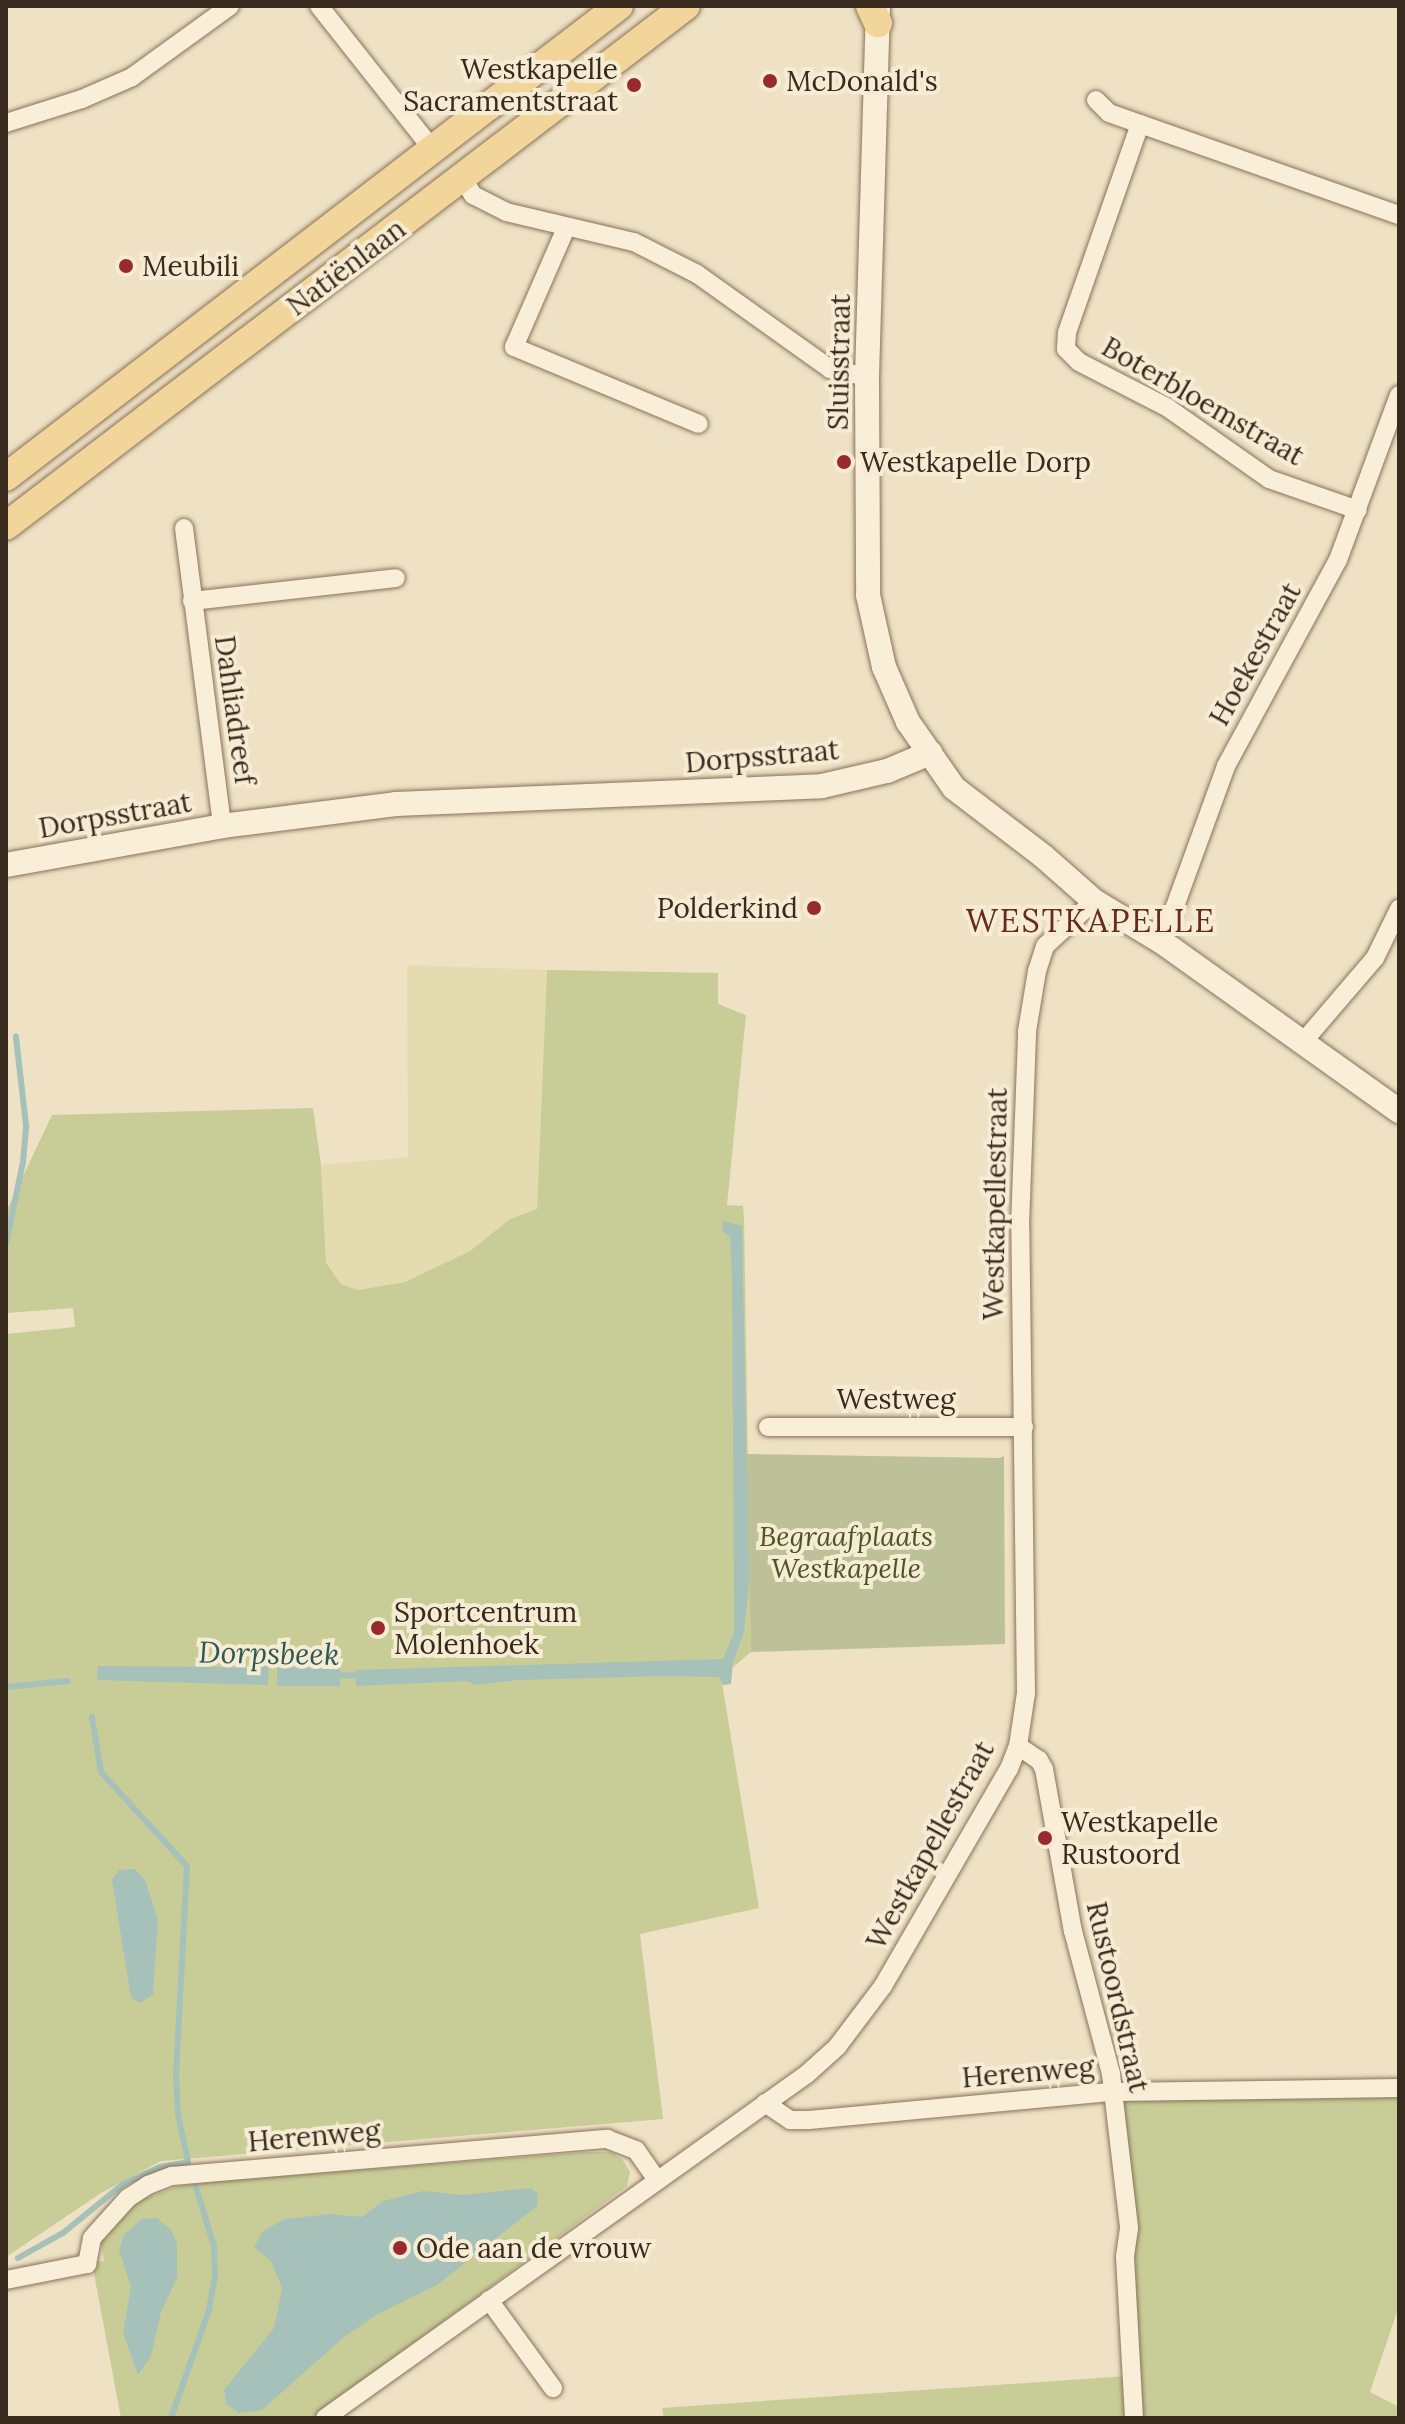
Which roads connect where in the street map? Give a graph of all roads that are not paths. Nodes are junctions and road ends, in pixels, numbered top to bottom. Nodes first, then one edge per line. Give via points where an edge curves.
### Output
1 (230, 6) edge
2 (319, 6) edge
3 (619, 6) edge
4 (686, 6) edge
5 (875, 12) edge
6 (1096, 100) dead end
7 (6, 123) edge
8 (1140, 124) junction
9 (434, 151) junction
10 (463, 178) junction
11 (1399, 215) edge
12 (566, 228) junction
13 (867, 377) junction
14 (1399, 395) edge
15 (699, 424) dead end
16 (6, 477) edge
17 (1358, 510) junction
18 (6, 526) edge
19 (184, 528) dead end
20 (396, 578) dead end
21 (192, 601) junction
22 (930, 753) junction
23 (222, 826) junction
24 (6, 865) edge
25 (1094, 901) junction
26 (1398, 914) edge
27 (1162, 942) junction
28 (1303, 1042) junction
29 (1399, 1111) edge
30 (768, 1427) dead end
31 (1024, 1427) junction
32 (1018, 1746) junction
33 (1399, 2088) edge
34 (1113, 2092) junction
35 (765, 2103) junction
36 (656, 2179) junction
37 (6, 2280) edge
38 (489, 2300) junction
39 (553, 2388) dead end
40 (325, 2418) edge
41 (1134, 2418) edge

1 - 7 street via 132,77
2 - 9 street
3 - 9 main road, Natiënlaan
4 - 10 main road, Natiënlaan
5 - 13 street, Sluisstraat
6 - 8 street via 1109,113
8 - 11 street
8 - 17 street, Boterbloemstraat via 1067,333 1066,349 1079,362 1168,408 1269,479
9 - 16 main road, Natiënlaan
10 - 12 street via 473,195 506,212
10 - 18 main road, Natiënlaan
12 - 13 street via 634,242 697,274 830,369
12 - 15 street via 514,347
13 - 22 street, Sluisstraat via 868,595 884,667 908,722
14 - 17 street, Hoekestraat
17 - 27 street, Hoekestraat via 1332,571 1226,766
19 - 21 street, Dahliadreef
20 - 21 street, Dahliadreef
21 - 23 street, Dahliadreef
22 - 23 street, Dorpsstraat via 887,771 822,786 396,804
22 - 25 street via 954,788
23 - 24 street, Dorpsstraat
25 - 27 street
25 - 31 street, Westkapellestraat via 1045,946 1027,1031 1020,1226
26 - 28 street via 1375,958
27 - 28 street
28 - 29 street
30 - 31 street, Westweg
31 - 32 street, Westkapellestraat via 1026,1693
32 - 34 street, Rustoordstraat via 1044,1769 1073,1931
32 - 35 street, Westkapellestraat via 980,1822 859,2021 807,2074
33 - 34 street, Herenweg
34 - 35 street, Herenweg via 809,2120 790,2120
34 - 41 street, Rustoordstraat via 1129,2228 1125,2257
35 - 36 street, Westkapellestraat
36 - 37 street, Herenweg via 636,2150 607,2139 172,2176 128,2198 92,2238 87,2264
36 - 38 street, Westkapellestraat
38 - 39 street
38 - 40 street, Westkapellestraat

